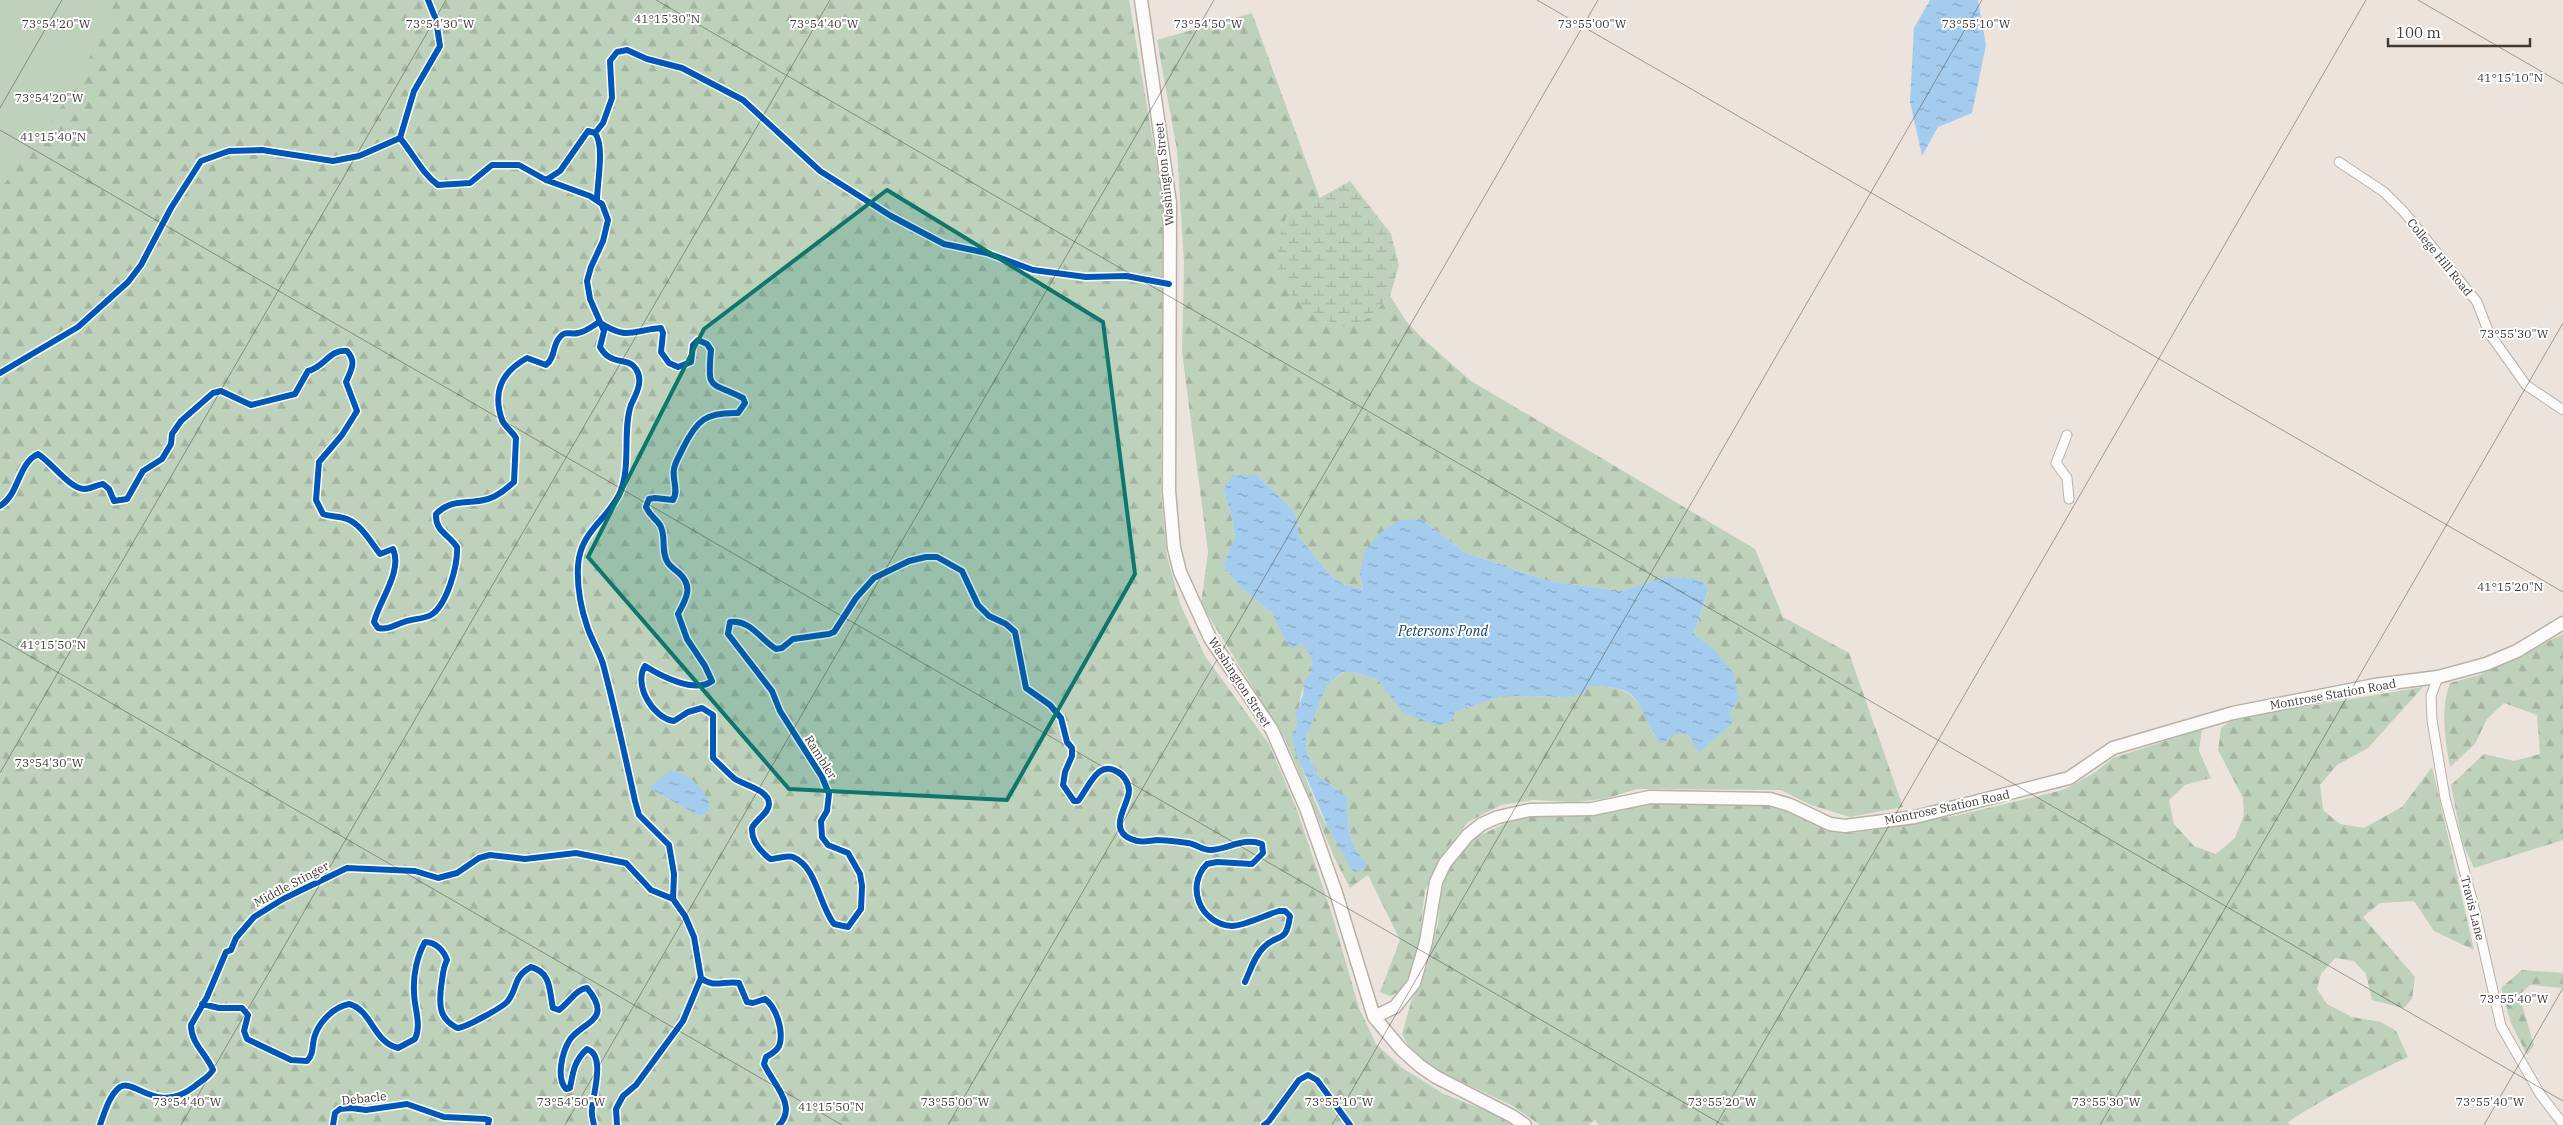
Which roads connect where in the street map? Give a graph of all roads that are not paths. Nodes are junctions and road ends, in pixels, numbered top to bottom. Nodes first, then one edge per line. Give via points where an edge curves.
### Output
1 (1141, 0) edge
2 (2339, 162) dead end
3 (2563, 410) edge
4 (2067, 434) dead end
5 (2069, 499) dead end
6 (2563, 623) edge
7 (2438, 677) junction
8 (1374, 1017) junction
9 (2561, 1119) edge
10 (1525, 1125) edge

1 - 8 street, Washington Street via 1170,203 1169,491 1174,548 1180,572 1210,638 1272,730 1306,808
2 - 3 street, College Hill Road via 2384,192 2404,212 2477,302 2489,333 2526,385
4 - 5 street via 2056,463 2067,478
6 - 7 street, Montrose Station Road via 2517,651 2486,664
7 - 8 street, Montrose Station Road via 2375,685 2233,713 2113,748 2069,778 1886,822 1845,826 1830,824 1770,799 1650,797 1592,809 1530,810 1498,817 1468,835 1446,863 1436,882 1426,942 1414,983 1395,1008
7 - 9 street, Travis Lane via 2431,696 2432,720 2444,798 2474,907 2501,1026 2540,1094
8 - 10 street, Washington Street via 1420,1066

